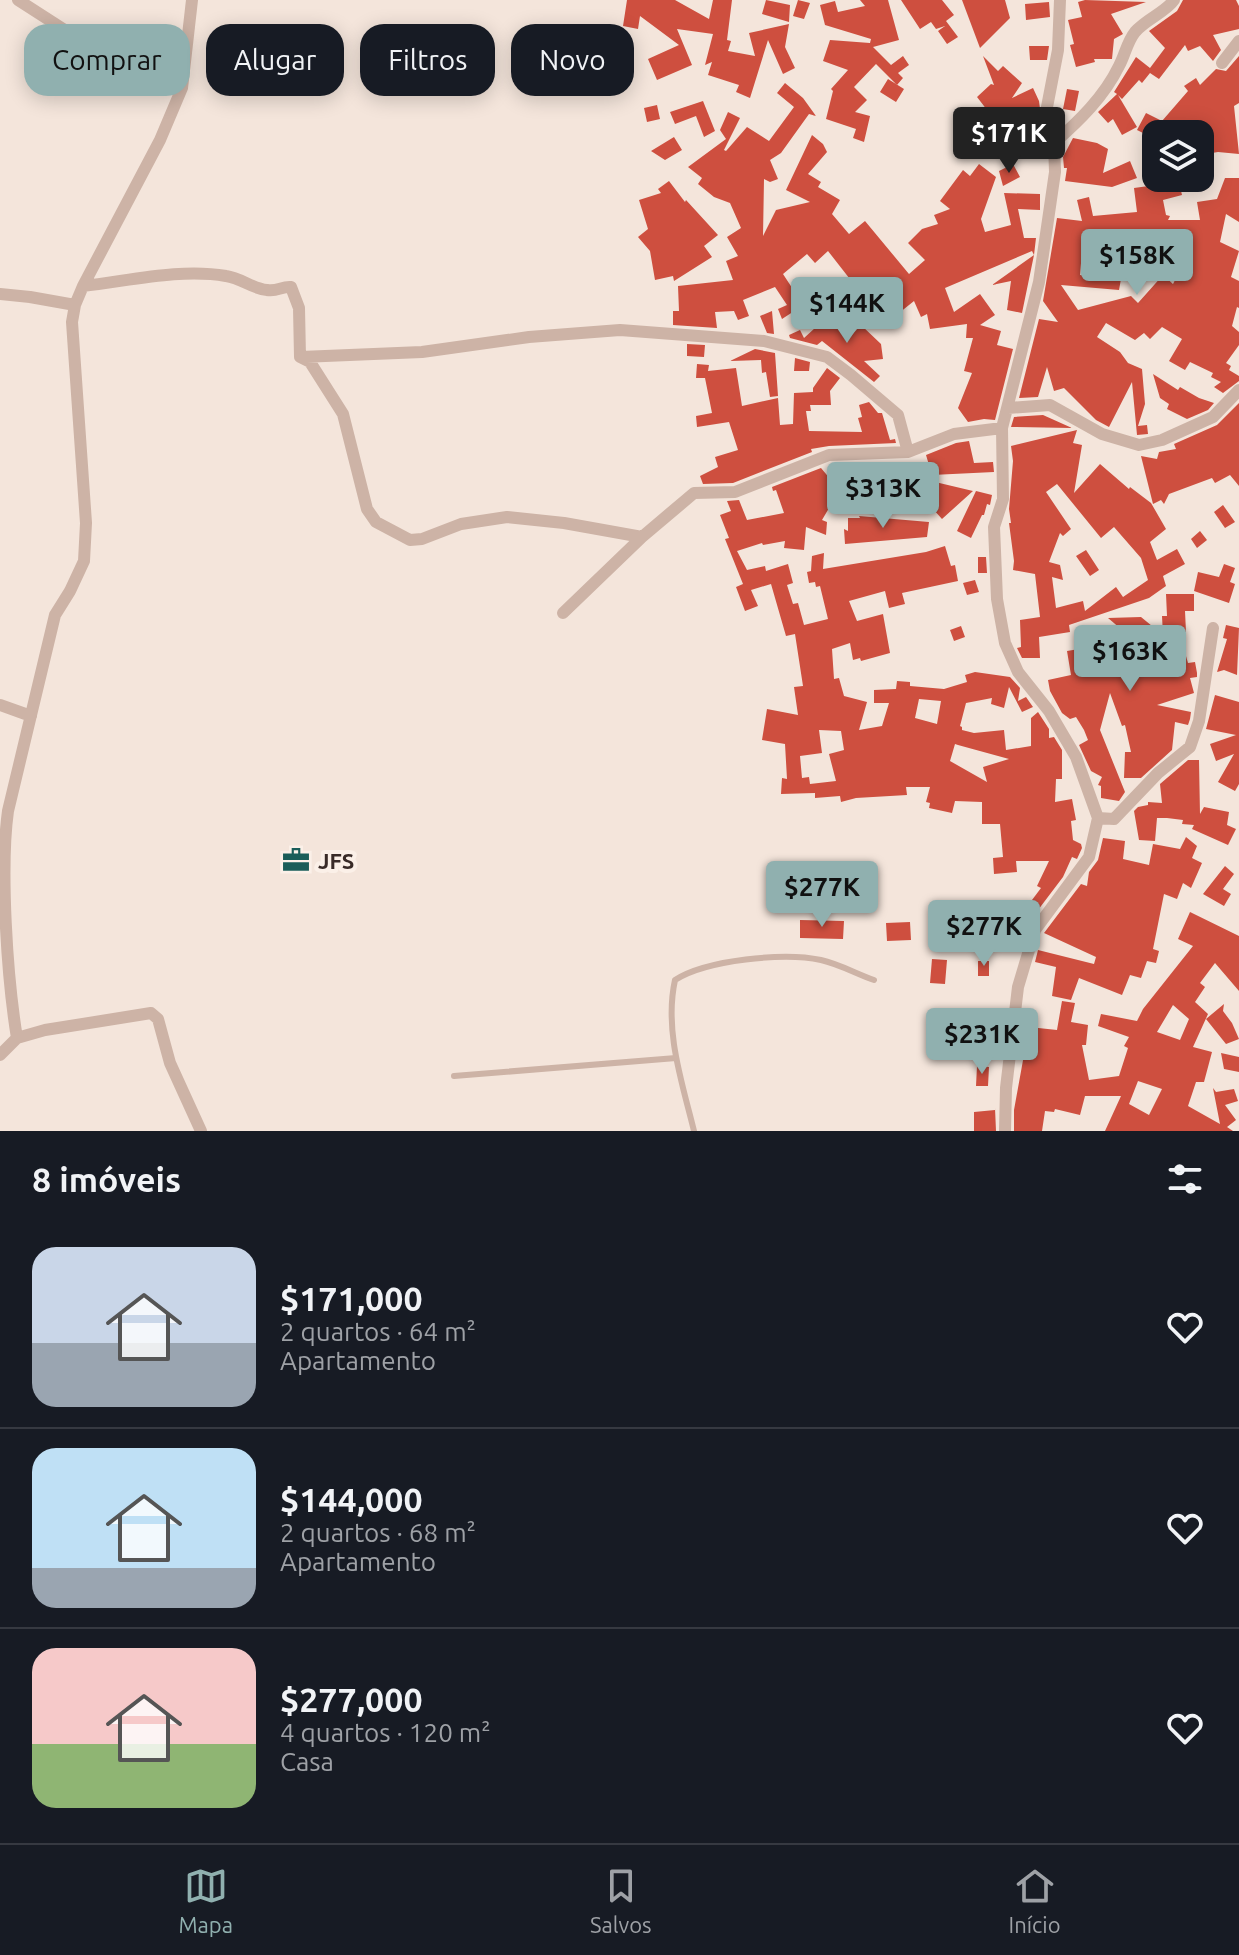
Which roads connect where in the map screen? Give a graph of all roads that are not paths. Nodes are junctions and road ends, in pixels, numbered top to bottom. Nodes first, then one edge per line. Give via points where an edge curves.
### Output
1 (18, 0) edge
2 (192, 0) edge
3 (1060, 0) edge
4 (1174, 0) edge
5 (55, 24) edge
6 (189, 24) edge
7 (1239, 41) edge
8 (1222, 63) dead end
9 (179, 96) edge
10 (1054, 143) junction
11 (83, 286) junction
12 (0, 294) edge
13 (75, 305) junction
14 (300, 357) junction
15 (1239, 390) edge
16 (1008, 408) junction
17 (1002, 428) junction
18 (908, 452) junction
19 (642, 537) junction
20 (563, 613) dead end
21 (1213, 628) dead end
22 (0, 705) edge
23 (31, 716) junction
24 (1098, 818) junction
25 (0, 833) edge
26 (874, 980) dead end
27 (17, 1038) junction
28 (0, 1055) edge
29 (676, 1058) junction
30 (454, 1076) dead end
31 (201, 1131) edge
32 (694, 1131) edge
33 (1005, 1131) edge

1 - 5 street
2 - 6 street
3 - 10 street via 1058,50 1047,107
4 - 10 street via 1133,34 1099,99
7 - 8 street
9 - 11 street
10 - 16 street via 1055,172 1039,282
11 - 13 street
11 - 14 street via 182,275 228,276 261,290 291,287 299,308
12 - 13 street
13 - 23 street via 84,561 55,615
14 - 18 street via 422,352 620,330 764,341 827,357 851,375 898,415
14 - 19 street via 310,362 343,414 367,509 388,530 410,540 422,539 461,524 507,517
15 - 16 street via 1213,417 1139,445 1102,434 1050,405
16 - 17 street
17 - 18 street via 954,434
17 - 24 street via 1003,499 994,527 1005,643 1018,672 1076,757
18 - 19 street via 829,455 735,492 694,493
19 - 20 street
21 - 24 street via 1190,747 1114,819
22 - 23 street
23 - 25 street
24 - 33 street via 1089,857 1035,930 1018,987
25 - 27 street via 1,923
26 - 29 lane via 820,960 777,958 688,971 675,980 672,996
27 - 28 street
27 - 31 street via 151,1013 158,1019 170,1063
29 - 30 lane
29 - 32 lane

